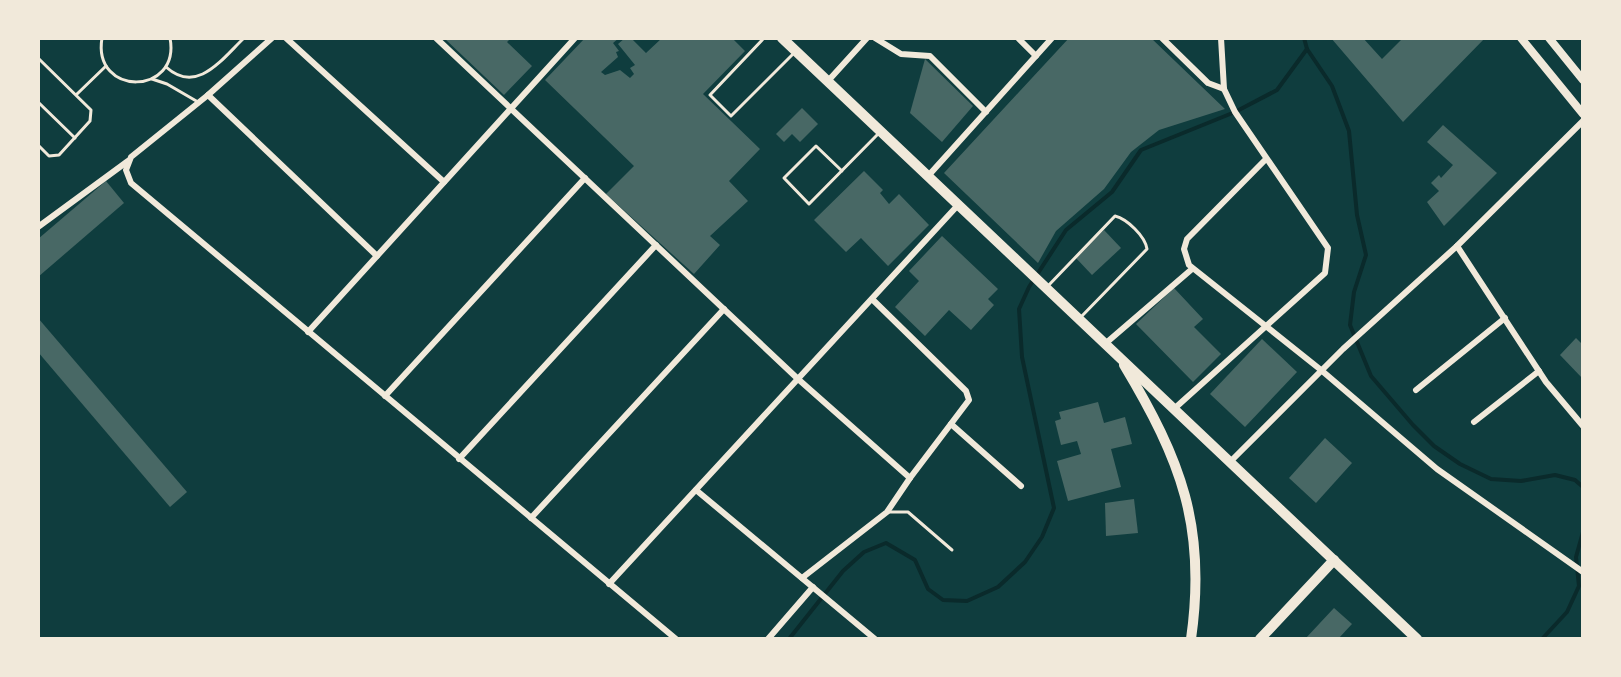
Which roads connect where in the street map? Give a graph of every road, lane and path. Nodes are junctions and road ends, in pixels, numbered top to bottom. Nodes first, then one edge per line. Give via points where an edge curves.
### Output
1 (102, 38) edge
2 (170, 38) edge
3 (244, 38) edge
4 (272, 38) edge
5 (286, 38) edge
6 (436, 38) edge
7 (575, 38) edge
8 (764, 38) edge
9 (782, 38) edge
10 (867, 38) edge
11 (875, 38) edge
12 (1018, 38) edge
13 (1052, 38) edge
14 (1162, 38) edge
15 (1221, 38) edge
16 (1521, 38) edge
17 (1549, 38) edge
18 (796, 51) junction
19 (1036, 56) junction
20 (38, 58) edge
21 (106, 66) junction
22 (166, 67) junction
23 (152, 79) junction
24 (1583, 80) edge
25 (828, 81) junction
26 (1224, 89) junction
27 (76, 95) junction
28 (208, 95) junction
29 (38, 102) edge
30 (199, 102) junction
31 (511, 108) junction
32 (986, 112) junction
33 (1583, 114) edge
34 (1583, 121) edge
35 (882, 130) junction
36 (75, 138) junction
37 (38, 145) edge
38 (1266, 159) junction
39 (128, 161) junction
40 (842, 171) junction
41 (929, 175) junction
42 (585, 178) junction
43 (444, 182) junction
44 (959, 204) junction
45 (38, 227) edge
46 (656, 245) junction
47 (1457, 246) junction
48 (377, 256) junction
49 (1192, 269) junction
50 (1044, 284) junction
51 (872, 299) junction
52 (724, 309) junction
53 (1080, 318) junction
54 (1505, 318) junction
55 (1266, 327) junction
56 (308, 332) junction
57 (1106, 343) junction
58 (1116, 353) junction
59 (1321, 370) junction
60 (1539, 371) junction
61 (798, 379) junction
62 (1416, 390) dead end
63 (385, 396) junction
64 (1175, 408) junction
65 (1474, 422) dead end
66 (951, 424) junction
67 (1583, 426) edge
68 (459, 459) junction
69 (1231, 461) junction
70 (910, 478) junction
71 (1021, 486) dead end
72 (696, 490) junction
73 (887, 512) junction
74 (531, 518) junction
75 (952, 550) dead end
76 (1334, 560) junction
77 (1583, 572) edge
78 (802, 578) junction
79 (609, 584) junction
80 (813, 587) junction
81 (676, 639) edge
82 (768, 639) edge
83 (875, 639) edge
84 (1191, 639) edge
85 (1260, 639) edge
86 (1417, 639) edge

1 - 21 lane
2 - 22 lane
3 - 22 lane via 203,76 182,77
4 - 28 street
5 - 43 street
6 - 31 street
7 - 31 street
8 - 18 lane via 710,95 731,116
9 - 18 highway
10 - 25 street
11 - 32 street via 901,54 930,56
12 - 19 street
13 - 19 street
14 - 26 street via 1208,83
15 - 26 street
16 - 33 main road
17 - 24 main road
18 - 25 highway
19 - 32 street
20 - 27 lane
21 - 23 lane via 126,81
21 - 27 lane
22 - 23 lane
23 - 30 lane
25 - 35 highway
26 - 38 street
27 - 36 lane via 91,110 90,121
28 - 30 street
28 - 48 street
29 - 36 lane
30 - 39 street
31 - 42 street
31 - 43 street
32 - 41 street
34 - 47 street
35 - 40 lane
35 - 41 highway
36 - 37 lane via 59,155 49,156
38 - 49 street via 1187,239 1184,255
38 - 55 street via 1328,248 1328,260 1325,273
39 - 45 street
39 - 56 street via 131,183
40 - 40 lane via 809,204 784,178 816,146
41 - 44 highway
42 - 46 street
42 - 63 street
43 - 48 street
44 - 50 highway
44 - 51 street
46 - 52 street
46 - 68 street
47 - 54 street
47 - 59 street
48 - 56 street
49 - 55 street
49 - 57 street
50 - 53 highway
50 - 53 lane via 1115,216 1144,238 1147,249
51 - 61 street
51 - 66 street via 966,391 969,400
52 - 61 street
52 - 74 street
53 - 57 highway
54 - 60 street
54 - 62 street
55 - 59 street
55 - 64 street
56 - 63 street
57 - 58 highway
58 - 64 highway
58 - 84 highway via 1156,419 1182,483 1196,543
59 - 69 street
59 - 77 street via 1437,469
60 - 65 street
60 - 67 street
61 - 70 street
61 - 72 street
63 - 68 street
64 - 69 highway
66 - 70 street
66 - 71 street
68 - 74 street
69 - 76 highway
70 - 73 street
72 - 78 street
72 - 79 street
73 - 75 lane via 908,512
73 - 78 street
74 - 79 street
76 - 85 highway
76 - 86 highway
78 - 80 street
79 - 81 street
80 - 82 street
80 - 83 street

